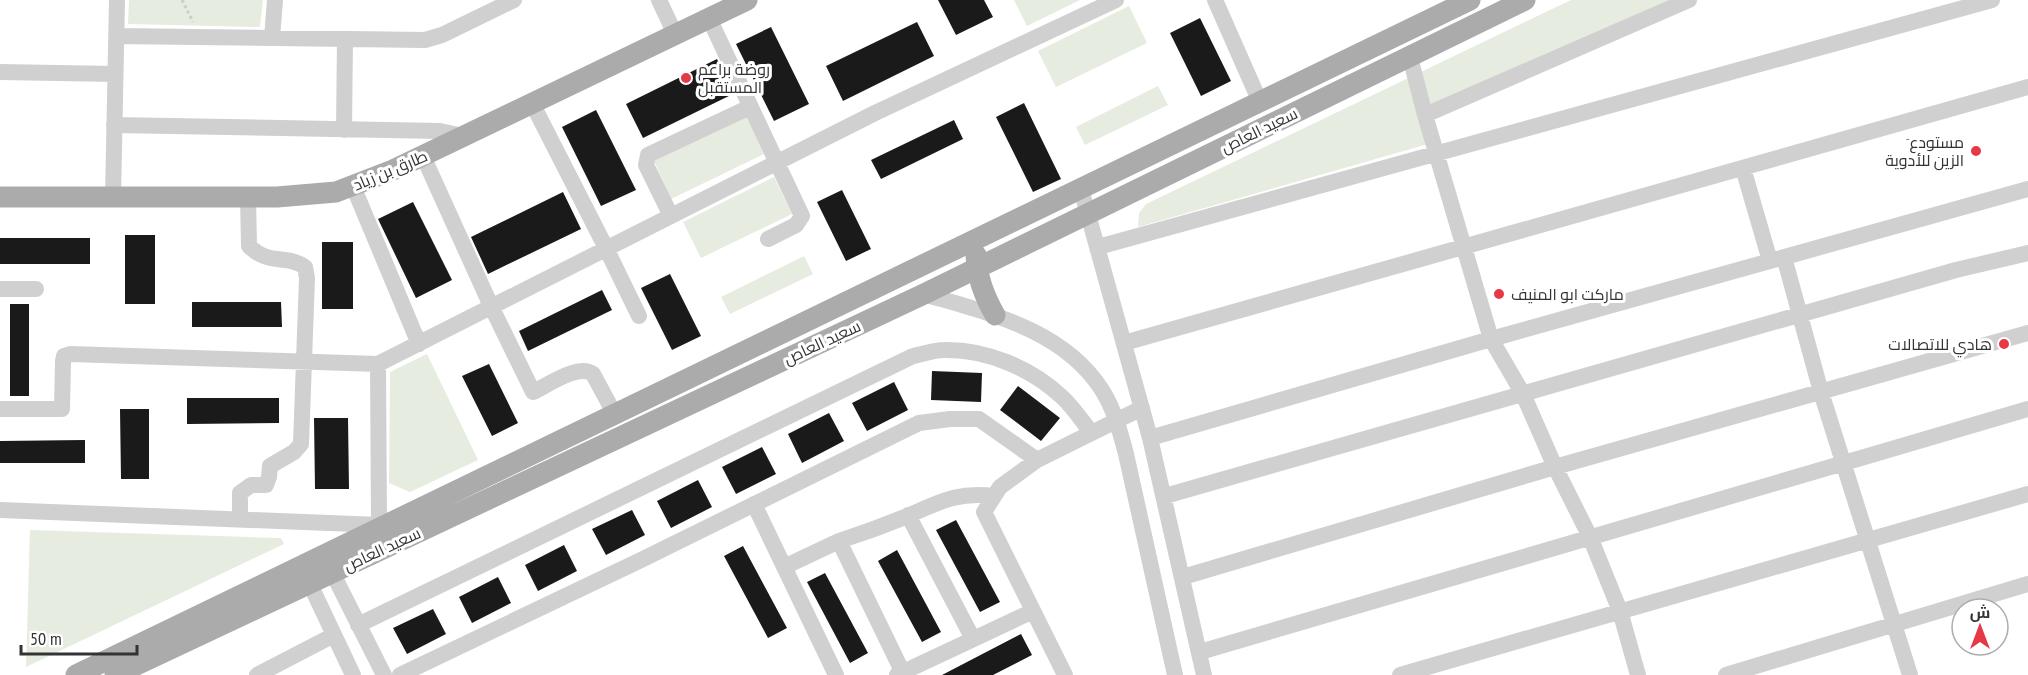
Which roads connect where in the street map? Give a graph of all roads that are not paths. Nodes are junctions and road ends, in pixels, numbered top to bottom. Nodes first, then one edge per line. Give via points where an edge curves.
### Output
1 (117, 0) edge
2 (275, 0) edge
3 (514, 0) edge
4 (659, 0) edge
5 (747, 0) edge
6 (1116, 0) edge
7 (1215, 0) edge
8 (1470, 0) edge
9 (1525, 0) edge
10 (1689, 0) edge
11 (1992, 0) edge
12 (709, 18) junction
13 (675, 34) junction
14 (116, 36) junction
15 (272, 38) junction
16 (345, 39) junction
17 (1410, 57) junction
18 (0, 72) edge
19 (115, 74) junction
20 (2028, 87) edge
21 (1260, 102) junction
22 (532, 103) junction
23 (750, 107) junction
24 (1425, 115) junction
25 (114, 126) junction
26 (344, 130) junction
27 (463, 136) junction
28 (1438, 154) junction
29 (423, 156) junction
30 (777, 163) junction
31 (1743, 168) junction
32 (353, 186) junction
33 (1081, 189) junction
34 (2028, 189) edge
35 (0, 197) edge
36 (112, 197) junction
37 (248, 197) junction
38 (1088, 213) junction
39 (671, 216) junction
40 (768, 238) dead end
41 (977, 240) junction
42 (1464, 246) junction
43 (1098, 247) junction
44 (606, 248) junction
45 (2028, 253) edge
46 (1777, 259) junction
47 (977, 268) junction
48 (0, 289) edge
49 (36, 289) dead end
50 (924, 294) junction
51 (491, 306) junction
52 (995, 315) junction
53 (1800, 315) junction
54 (639, 316) dead end
55 (2028, 333) edge
56 (1491, 339) junction
57 (1124, 343) junction
58 (419, 344) junction
59 (303, 361) junction
60 (378, 364) junction
61 (1821, 392) junction
62 (1523, 394) junction
63 (1142, 408) junction
64 (0, 409) edge
65 (2028, 409) edge
66 (614, 413) junction
67 (1116, 419) junction
68 (1091, 432) junction
69 (1150, 438) junction
70 (1037, 460) junction
71 (1842, 463) junction
72 (1555, 467) junction
73 (2028, 494) edge
74 (994, 495) junction
75 (1165, 496) junction
76 (754, 504) junction
77 (0, 510) edge
78 (908, 515) junction
79 (240, 519) junction
80 (379, 525) junction
81 (1590, 537) junction
82 (1866, 540) junction
83 (838, 542) junction
84 (784, 567) junction
85 (332, 572) junction
86 (1183, 577) junction
87 (309, 582) junction
88 (2028, 584) edge
89 (1033, 611) junction
90 (1620, 611) junction
91 (1894, 624) junction
92 (358, 625) junction
93 (334, 635) junction
94 (973, 639) junction
95 (1200, 652) junction
96 (426, 669) edge
97 (901, 674) edge
98 (76, 675) edge
99 (115, 675) edge
100 (257, 675) edge
101 (353, 675) edge
102 (384, 675) edge
103 (400, 675) edge
104 (836, 675) edge
105 (1065, 675) edge
106 (1175, 675) edge
107 (1204, 675) edge
108 (1400, 675) edge
109 (1638, 675) edge
110 (1726, 675) edge
111 (1910, 675) edge

1 - 14 street
2 - 15 street
3 - 16 street via 425,40
4 - 13 street
5 - 12 main road, طارق بن زياد
6 - 30 street
7 - 21 street
8 - 21 main road
9 - 17 main road, سعيد العاص
10 - 24 street
11 - 28 street
12 - 13 main road, طارق بن زياد
12 - 23 street
13 - 22 main road, طارق بن زياد
14 - 15 street
14 - 19 street
15 - 16 street
16 - 26 street
17 - 24 street
17 - 38 main road, سعيد العاص
18 - 19 street
19 - 25 street
20 - 31 street
21 - 33 main road
22 - 27 main road, طارق بن زياد
22 - 44 street
23 - 30 street
23 - 39 street via 648,155 645,165
24 - 28 street
25 - 26 street
25 - 36 street
26 - 27 street via 440,131
27 - 29 main road, طارق بن زياد
28 - 42 street
28 - 43 street
29 - 32 main road, طارق بن زياد
29 - 51 street
30 - 39 street
30 - 40 street via 802,216 796,225
31 - 42 street
31 - 46 street
32 - 37 main road, طارق بن زياد via 336,192
32 - 58 street
33 - 38 street
33 - 41 main road
34 - 46 street
35 - 36 main road, طارق بن زياد
36 - 37 main road, طارق بن زياد
37 - 59 street via 249,246 271,260 297,261 305,267
38 - 43 street
38 - 47 main road, سعيد العاص
39 - 44 street
41 - 47 main road
41 - 66 main road
42 - 56 street
42 - 57 street
43 - 57 street
44 - 51 street
44 - 54 street
45 - 53 street
46 - 53 street
46 - 56 street
47 - 50 main road, سعيد العاص
47 - 52 main road
48 - 49 street
50 - 52 street
50 - 85 main road, سعيد العاص
51 - 58 street
51 - 66 street via 533,392 578,370 588,370
52 - 67 street via 1064,348 1102,390
53 - 61 street
53 - 62 street
55 - 61 street
56 - 62 street
56 - 69 street
57 - 63 street
58 - 60 street
59 - 60 street
59 - 64 street via 70,354 63,361 62,409
59 - 79 street via 301,444 270,466 266,484 251,484 240,493
60 - 80 street
61 - 71 street
61 - 72 street
62 - 72 street
62 - 75 street
63 - 67 street
63 - 69 street
65 - 71 street
66 - 80 main road
67 - 68 street
67 - 106 street
68 - 70 street
68 - 92 street via 1062,397 1008,362 974,352 943,350 913,356
69 - 75 street
70 - 74 street
70 - 76 street via 979,419 919,423
71 - 81 street
71 - 82 street
72 - 81 street
72 - 86 street
73 - 82 street
74 - 78 street via 975,493 948,498
74 - 89 street via 984,512
75 - 86 street
76 - 84 street
76 - 96 street
77 - 79 street
78 - 83 street
78 - 94 street
79 - 80 street
80 - 98 main road
81 - 90 street
81 - 95 street
82 - 90 street
82 - 91 street
83 - 84 street
83 - 97 street
84 - 104 street
85 - 87 main road, سعيد العاص
85 - 92 street
86 - 95 street
87 - 93 street
87 - 99 main road, سعيد العاص
88 - 91 street
89 - 94 street
89 - 105 street
90 - 108 street
90 - 109 street
91 - 110 street
91 - 111 street
92 - 102 street
93 - 100 street
93 - 101 street
94 - 97 street
95 - 107 street
96 - 103 street

